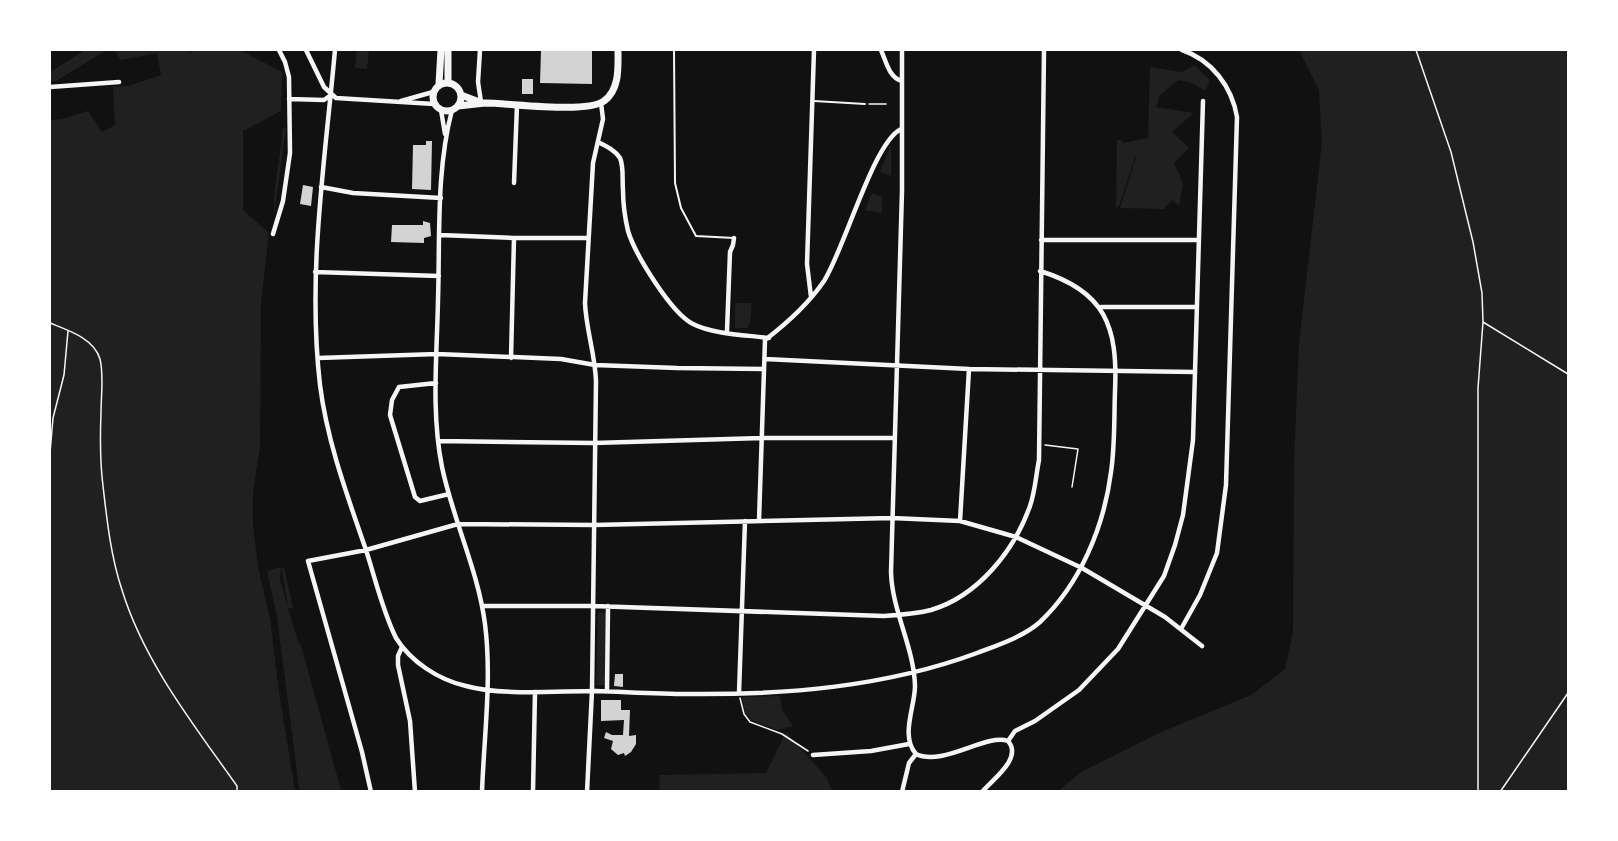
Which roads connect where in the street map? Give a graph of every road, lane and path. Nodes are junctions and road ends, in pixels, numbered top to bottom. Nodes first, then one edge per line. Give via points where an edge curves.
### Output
1 (279, 50) edge
2 (306, 50) edge
3 (335, 50) edge
4 (441, 50) edge
5 (448, 50) edge
6 (480, 50) edge
7 (618, 50) edge
8 (674, 50) edge
9 (814, 50) edge
10 (881, 50) edge
11 (902, 50) edge
12 (1044, 50) edge
13 (1182, 50) edge
14 (1416, 50) edge
15 (902, 81) junction
16 (119, 82) dead end
17 (448, 82) junction
18 (439, 84) junction
19 (50, 87) edge
20 (433, 92) junction
21 (331, 95) junction
22 (461, 95) junction
23 (289, 99) junction
24 (813, 101) junction
25 (1203, 101) dead end
26 (395, 102) junction
27 (483, 103) junction
28 (601, 103) junction
29 (434, 104) junction
30 (865, 104) joint
31 (886, 104) dead end
32 (516, 105) junction
33 (455, 108) junction
34 (441, 110) junction
35 (901, 129) junction
36 (445, 136) junction
37 (598, 142) junction
38 (513, 183) dead end
39 (321, 187) junction
40 (441, 198) junction
41 (273, 234) dead end
42 (440, 235) junction
43 (514, 238) junction
44 (588, 238) junction
45 (734, 238) joint
46 (1041, 240) junction
47 (1199, 240) junction
48 (1040, 271) junction
49 (315, 272) junction
50 (439, 276) junction
51 (810, 297) junction
52 (1101, 307) junction
53 (1197, 307) junction
54 (1483, 322) junction
55 (50, 323) edge
56 (68, 330) junction
57 (727, 331) junction
58 (768, 338) junction
59 (437, 354) junction
60 (318, 358) junction
61 (511, 358) junction
62 (765, 359) junction
63 (595, 365) junction
64 (896, 366) junction
65 (764, 369) junction
66 (969, 369) junction
67 (1040, 370) junction
68 (1116, 371) junction
69 (1195, 372) junction
70 (1569, 374) edge
71 (436, 383) junction
72 (762, 438) junction
73 (894, 438) junction
74 (438, 441) junction
75 (594, 443) junction
76 (1039, 445) junction
77 (50, 453) edge
78 (1072, 487) dead end
79 (449, 494) junction
80 (892, 518) junction
81 (759, 521) junction
82 (960, 521) junction
83 (745, 522) junction
84 (458, 524) junction
85 (594, 525) junction
86 (1016, 537) junction
87 (366, 550) junction
88 (1082, 568) junction
89 (1147, 605) junction
90 (482, 606) junction
91 (593, 606) junction
92 (608, 606) junction
93 (742, 610) junction
94 (899, 615) junction
95 (1181, 629) junction
96 (1202, 646) dead end
97 (402, 647) junction
98 (913, 673) junction
99 (488, 689) junction
100 (591, 691) junction
101 (535, 692) junction
102 (607, 692) junction
103 (739, 693) junction
104 (1569, 693) edge
105 (1008, 741) junction
106 (909, 744) junction
107 (916, 754) junction
108 (813, 755) joint
109 (237, 792) edge
110 (370, 792) edge
111 (415, 792) edge
112 (482, 792) edge
113 (533, 792) edge
114 (587, 792) edge
115 (902, 792) edge
116 (982, 792) edge
117 (1478, 792) edge
118 (1500, 792) edge

1 - 23 street via 289,77
2 - 21 street
3 - 21 street
4 - 18 main road
5 - 17 main road
6 - 27 street via 478,92
7 - 28 main road via 616,81
8 - 45 lane via 675,183 681,208 696,236
9 - 24 street
10 - 15 street via 894,77
11 - 15 street
12 - 46 street
13 - 95 street via 1203,60 1217,74 1233,99 1237,117 1226,485 1216,553 1200,595
14 - 54 path via 1451,152 1482,292
15 - 35 street
16 - 19 street
17 - 18 main road
17 - 22 main road via 457,86
18 - 20 main road
20 - 26 street
20 - 29 main road
21 - 23 street via 324,100
21 - 26 street via 345,100
21 - 39 street
22 - 27 main road
22 - 33 main road
23 - 41 street via 290,153 283,201
24 - 30 lane
24 - 51 street via 807,264
25 - 47 street
26 - 29 street
27 - 32 main road
27 - 33 main road
28 - 32 main road
28 - 37 street via 603,119
29 - 34 main road
30 - 31 path
32 - 38 street
33 - 34 main road
33 - 36 street
34 - 36 street
35 - 51 street via 894,132 879,155 836,258
35 - 64 street
36 - 40 street
37 - 44 street
37 - 57 street via 621,159 628,231 665,296 691,323 711,331
39 - 40 street via 353,193
39 - 49 street
40 - 42 street
42 - 43 street
42 - 50 street
43 - 44 street
43 - 61 street
44 - 63 street via 586,318
45 - 57 street
46 - 47 street
46 - 48 street
47 - 53 street
48 - 52 street via 1084,290
48 - 67 street
49 - 50 street
49 - 60 street
50 - 59 street
51 - 58 street
52 - 53 street
52 - 68 street
53 - 69 street
54 - 70 path
54 - 117 path via 1478,388
55 - 56 path
56 - 77 path
56 - 109 path via 86,340 100,357 102,483 122,591 144,644 237,786
57 - 58 street
58 - 62 street
59 - 60 street
59 - 61 street
59 - 71 street
60 - 87 street via 327,422
61 - 63 street via 561,359
62 - 64 street
62 - 65 street
63 - 65 street
63 - 75 street
64 - 66 street
64 - 73 street
65 - 72 street
66 - 67 street
66 - 82 street
67 - 68 street
67 - 76 street
68 - 69 street
68 - 88 street via 1111,473
69 - 89 street via 1193,440 1183,514 1164,576
71 - 74 street
71 - 79 street via 399,387 390,415 415,497 420,501
72 - 73 street
72 - 75 street
72 - 81 street
73 - 80 street
74 - 75 street
74 - 79 street
75 - 85 street
76 - 78 path via 1078,449
76 - 86 street via 1031,504
79 - 84 street
80 - 81 street
80 - 82 street
80 - 94 street via 891,582
81 - 83 street
82 - 86 street
83 - 85 street
83 - 93 street
84 - 85 street
84 - 87 street
84 - 90 street
85 - 91 street
86 - 88 street
86 - 94 street via 971,589 933,609
87 - 97 street
87 - 110 street via 308,561
88 - 89 street
88 - 98 street via 1039,623 1011,640
89 - 95 street
89 - 105 street via 1102,668 1057,707 1015,731
90 - 91 street
90 - 99 street
91 - 92 street
91 - 100 street
92 - 93 street
92 - 102 street
93 - 94 street
93 - 103 street
94 - 98 street
95 - 96 street
97 - 99 street via 444,679
97 - 111 street via 398,664 410,721
98 - 103 street via 815,690
98 - 106 street via 915,691
99 - 101 street
99 - 112 street
100 - 101 street
100 - 102 street
100 - 114 street
101 - 113 street
102 - 103 street
103 - 108 path via 750,722 782,734
104 - 118 path
105 - 107 street via 995,739 929,757
105 - 116 street via 1013,749 1012,758
106 - 107 street
106 - 108 street
107 - 115 street via 909,763

